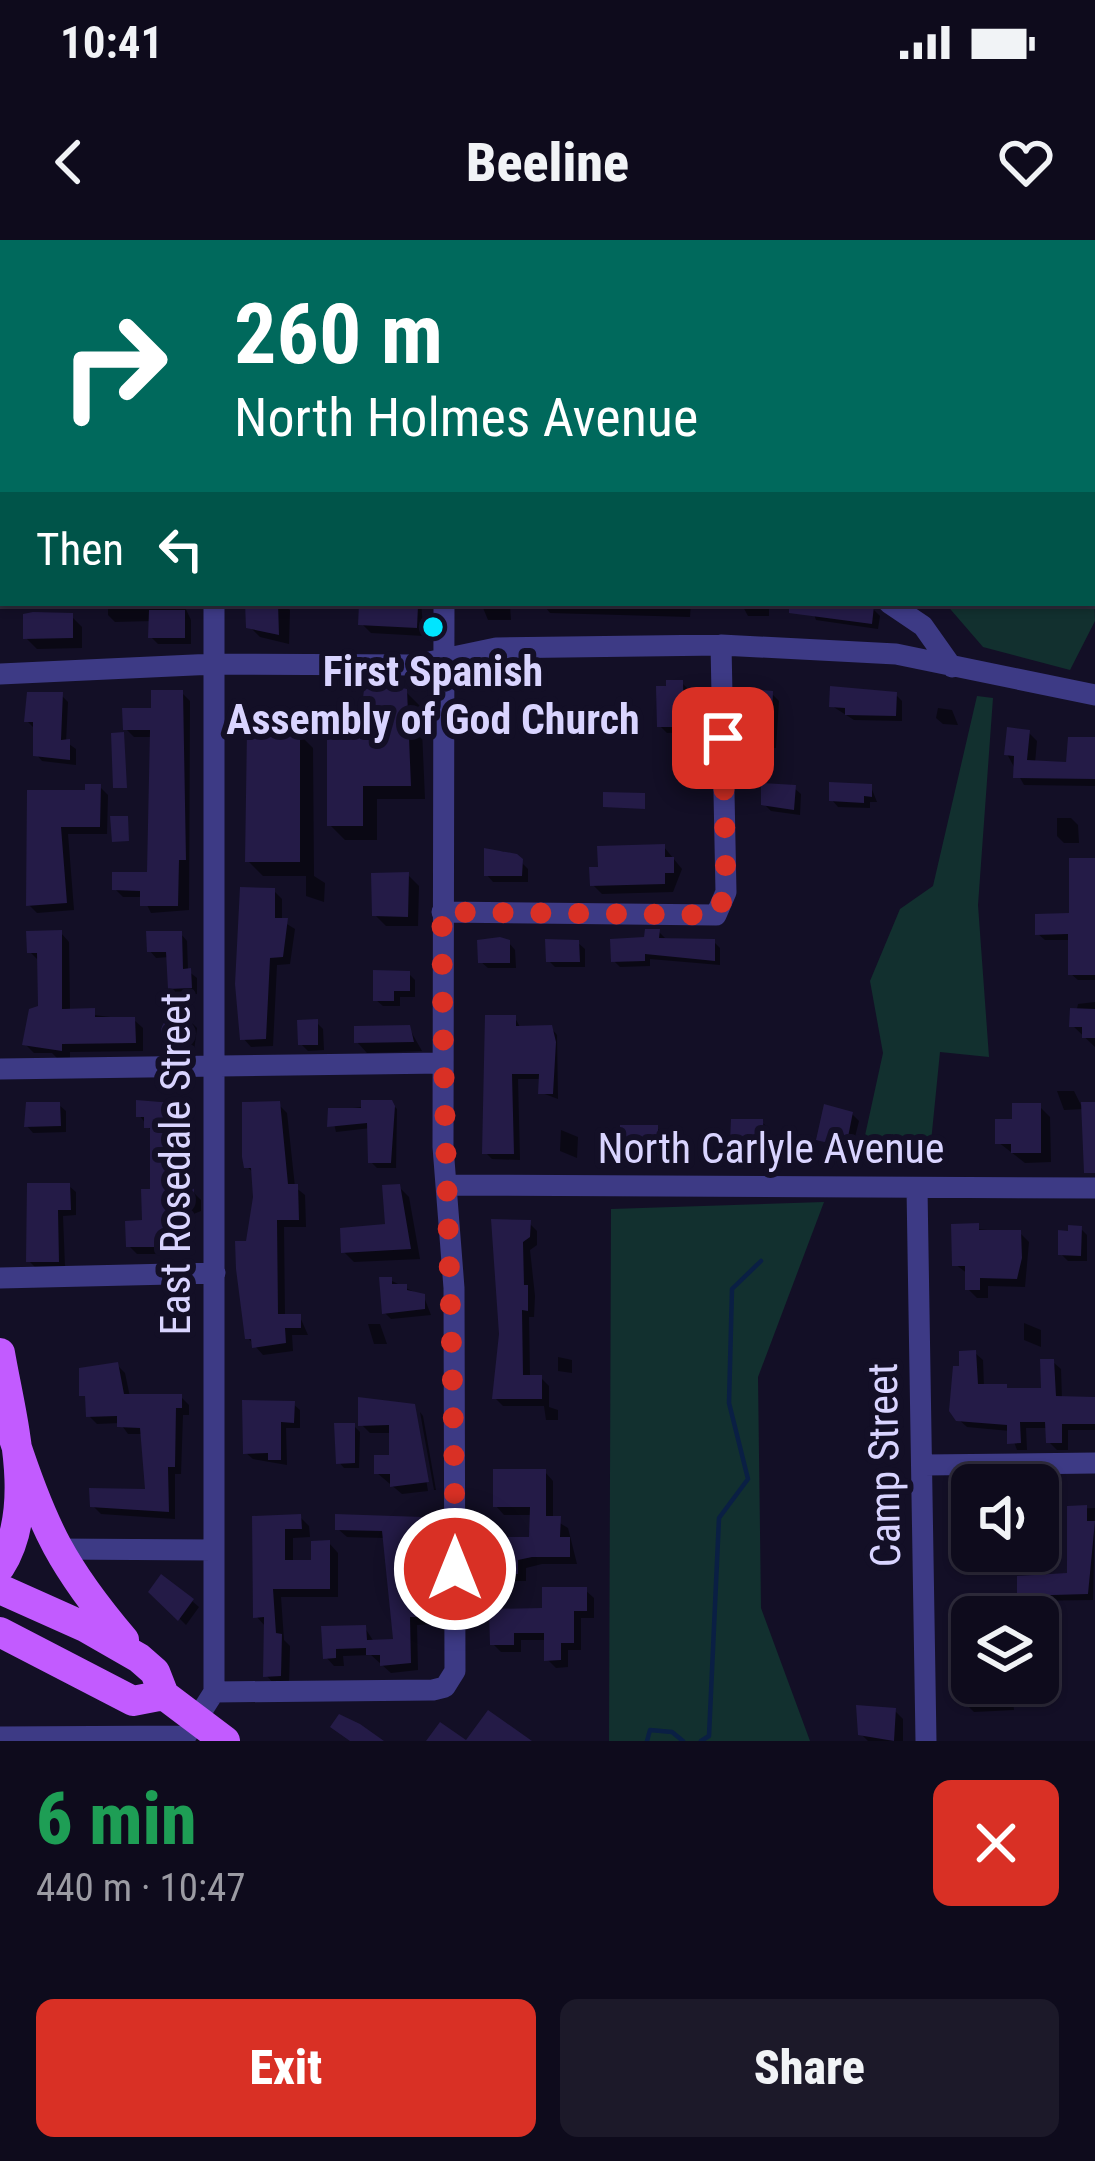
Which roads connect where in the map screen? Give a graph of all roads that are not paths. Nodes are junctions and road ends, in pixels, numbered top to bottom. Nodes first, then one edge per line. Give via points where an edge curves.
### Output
1 (214, 606) edge
2 (444, 606) edge
3 (893, 606) edge
4 (721, 645) junction
5 (445, 655) junction
6 (215, 664) junction
7 (952, 667) junction
8 (0, 674) edge
9 (1095, 695) edge
10 (442, 912) junction
11 (443, 1063) junction
12 (212, 1067) junction
13 (0, 1070) edge
14 (446, 1185) junction
15 (917, 1188) junction
16 (1095, 1188) edge
17 (215, 1273) junction
18 (0, 1278) edge
19 (0, 1352) edge
20 (14, 1439) junction
21 (1095, 1463) edge
22 (924, 1465) junction
23 (55, 1550) junction
24 (214, 1550) junction
25 (0, 1567) edge
26 (0, 1589) edge
27 (4, 1631) edge
28 (139, 1658) junction
29 (214, 1692) junction
30 (164, 1695) junction
31 (196, 1720) junction
32 (0, 1737) edge
33 (225, 1741) edge
34 (926, 1741) edge

1 - 6 street, East Rosedale Street
2 - 5 street
3 - 7 street via 923,626
4 - 5 street
4 - 7 street via 880,652
4 - 10 street via 726,892 716,915
5 - 6 street via 415,665
5 - 10 street
6 - 8 street
6 - 12 street, East Rosedale Street
7 - 9 street
10 - 11 street
11 - 12 street
11 - 14 street
12 - 13 street
12 - 17 street, East Rosedale Street
14 - 15 street, North Carlyle Avenue
14 - 29 street via 454,1288 456,1662 449,1682 426,1690
15 - 16 street, North Carlyle Avenue
15 - 22 street, Camp Street
17 - 18 street
17 - 24 street, East Rosedale Street
19 - 20 main road
20 - 23 main road
20 - 25 main road via 18,1522
21 - 22 street
22 - 34 street, Camp Street
23 - 24 street
23 - 28 main road
24 - 29 street, East Rosedale Street
26 - 28 main road
27 - 30 main road via 133,1701
28 - 30 main road
29 - 31 street
30 - 31 main road
31 - 32 street via 186,1736
31 - 33 main road

